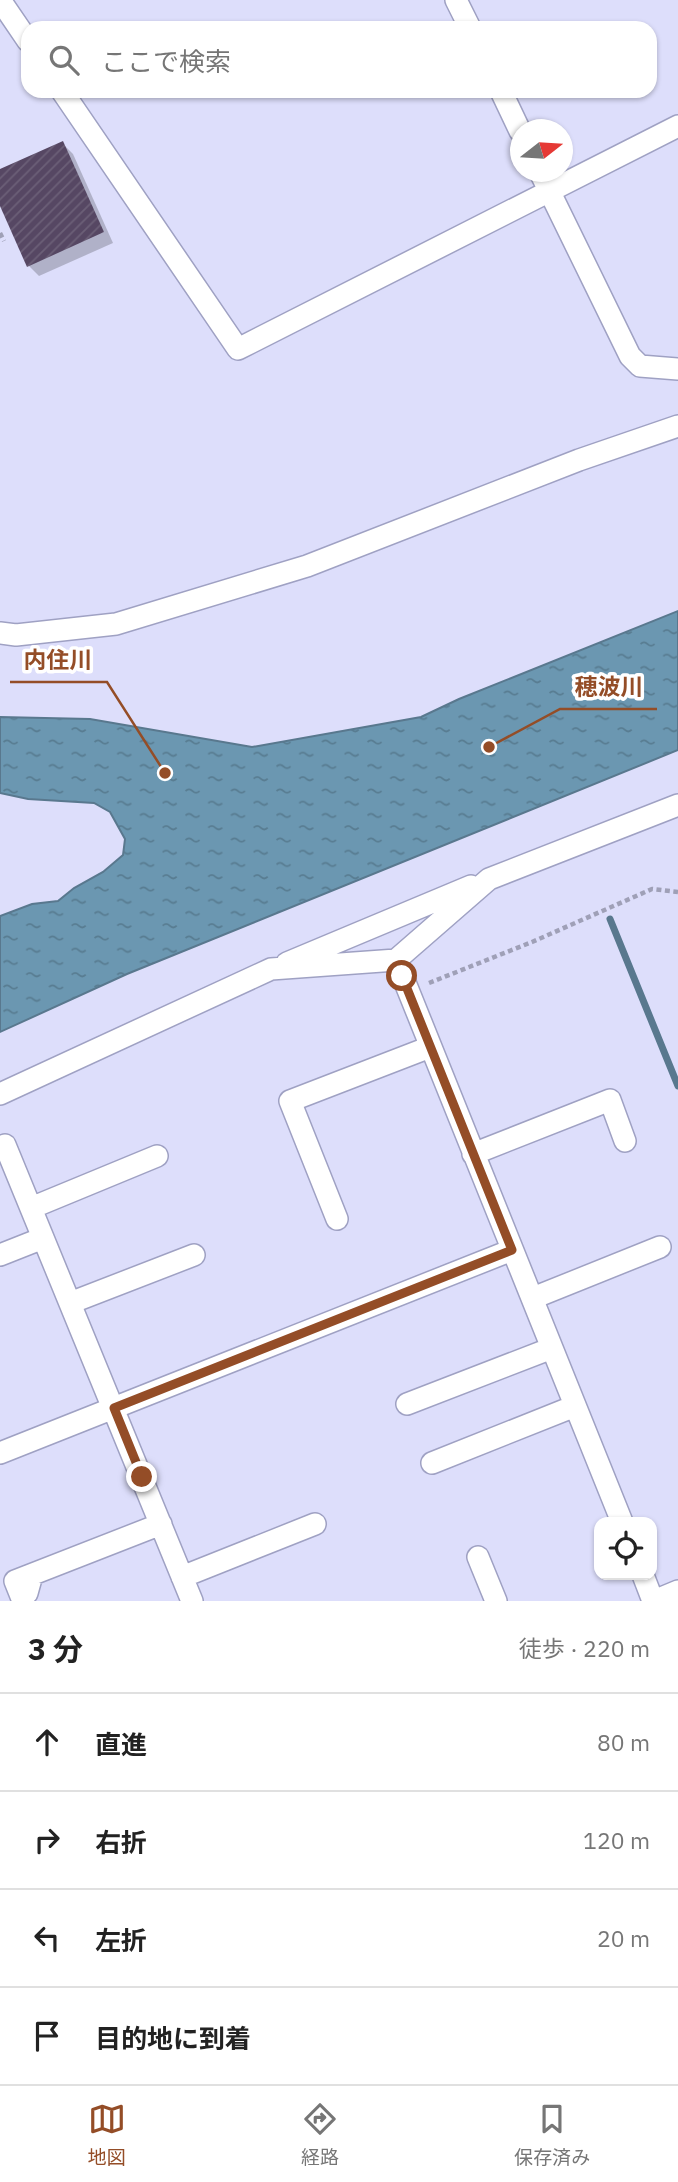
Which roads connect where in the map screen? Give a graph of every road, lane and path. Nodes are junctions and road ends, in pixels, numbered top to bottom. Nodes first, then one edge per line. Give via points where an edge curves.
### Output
1 (0, 0) edge
2 (456, 0) edge
3 (466, 21) edge
4 (21, 31) edge
5 (67, 98) edge
6 (504, 98) edge
7 (514, 119) edge
8 (678, 126) edge
9 (573, 169) edge
10 (543, 182) edge
11 (545, 182) edge
12 (0, 233) edge
13 (4, 241) dead end
14 (678, 369) edge
15 (678, 426) edge
16 (0, 633) edge
17 (678, 805) edge
18 (489, 879) junction
19 (678, 892) edge
20 (396, 960) junction
21 (271, 969) junction
22 (408, 991) junction
23 (430, 1047) junction
24 (0, 1094) edge
25 (625, 1141) dead end
26 (5, 1145) dead end
27 (473, 1154) junction
28 (157, 1156) dead end
29 (31, 1208) junction
30 (337, 1219) dead end
31 (43, 1238) junction
32 (660, 1247) dead end
33 (512, 1250) junction
34 (0, 1255) edge
35 (194, 1255) dead end
36 (533, 1298) junction
37 (71, 1303) junction
38 (552, 1348) junction
39 (407, 1404) dead end
40 (575, 1406) junction
41 (114, 1408) junction
42 (0, 1453) edge
43 (432, 1463) dead end
44 (620, 1517) edge
45 (160, 1524) junction
46 (315, 1524) dead end
47 (478, 1557) dead end
48 (32, 1575) dead end
49 (182, 1577) junction
50 (645, 1580) edge
51 (678, 1591) edge
52 (192, 1601) edge
53 (496, 1601) edge
54 (653, 1601) edge

1 - 4 street
2 - 3 street
5 - 10 street via 238,349
6 - 7 street
8 - 9 street
11 - 14 street via 630,356 640,366
12 - 13 path
15 - 16 street via 307,566 116,624
17 - 18 street
18 - 20 street
18 - 21 street
19 - 22 path via 652,889
20 - 21 street
20 - 22 street
21 - 24 street
22 - 23 street
23 - 27 street
23 - 30 street via 290,1101
25 - 27 street via 610,1100
26 - 29 street
27 - 33 street
28 - 29 street
29 - 31 street
31 - 34 street
31 - 37 street
32 - 36 street
33 - 36 street
33 - 41 street
35 - 37 street
36 - 38 street
37 - 41 street
38 - 39 street
38 - 40 street
40 - 43 street
40 - 44 street
41 - 42 street
41 - 45 street
45 - 48 street
45 - 49 street
46 - 49 street
47 - 53 street
49 - 52 street
50 - 54 street
51 - 54 street

